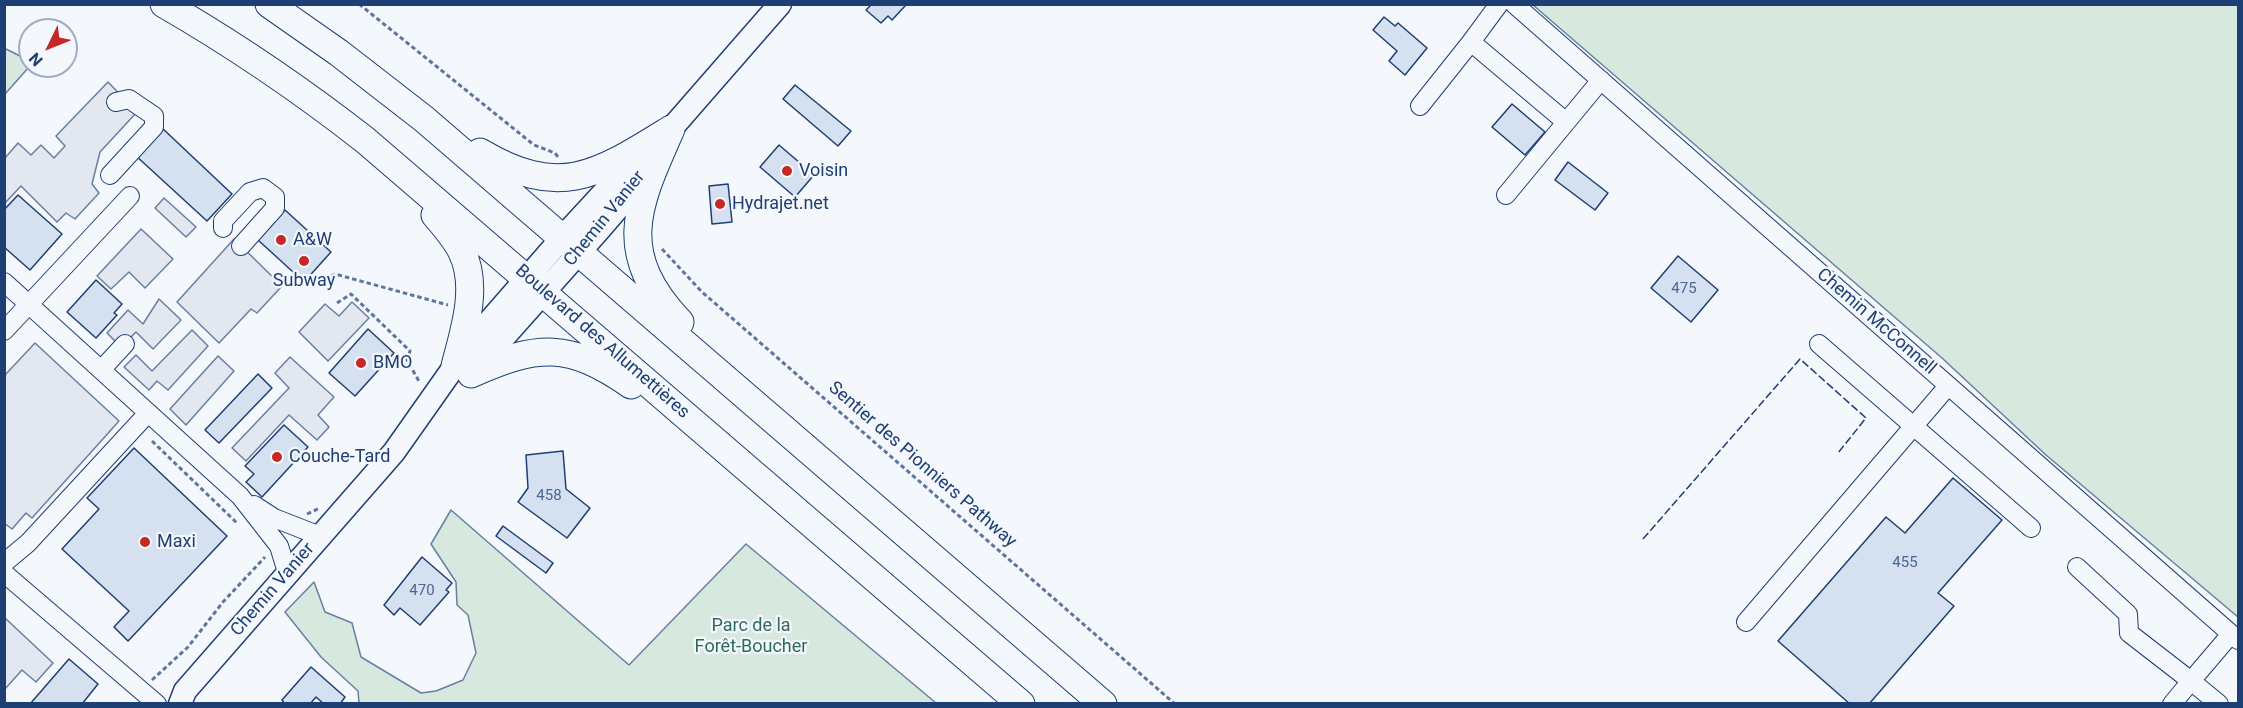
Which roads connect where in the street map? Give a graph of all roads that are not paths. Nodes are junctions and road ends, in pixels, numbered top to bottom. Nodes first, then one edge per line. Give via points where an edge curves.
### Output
1 (164, 4) edge
2 (268, 4) edge
3 (780, 4) edge
4 (1499, 4) edge
5 (1514, 4) edge
6 (1471, 42) junction
7 (1601, 80) junction
8 (116, 102) dead end
9 (1420, 105) dead end
10 (424, 119) junction
11 (1566, 122) junction
12 (671, 129) junction
13 (400, 169) junction
14 (110, 175) dead end
15 (1506, 195) dead end
16 (130, 196) dead end
17 (223, 228) dead end
18 (571, 245) junction
19 (241, 246) dead end
20 (4, 282) edge
21 (537, 285) junction
22 (29, 304) junction
23 (4, 331) edge
24 (125, 344) dead end
25 (1820, 344) dead end
26 (101, 370) junction
27 (463, 370) junction
28 (1948, 386) junction
29 (148, 413) junction
30 (775, 424) junction
31 (1914, 426) junction
32 (737, 458) junction
33 (240, 496) junction
34 (2031, 528) dead end
35 (320, 536) junction
36 (4, 563) edge
37 (2077, 567) dead end
38 (287, 572) junction
39 (4, 573) edge
40 (1746, 622) dead end
41 (2235, 637) edge
42 (2191, 681) junction
43 (182, 697) edge
44 (157, 704) edge
45 (164, 704) edge
46 (1021, 704) edge
47 (1103, 704) edge
48 (2172, 704) edge
49 (2219, 704) edge

1 - 13 highway, Boulevard des Allumettières via 292,85
2 - 10 highway via 339,52
3 - 12 main road, Chemin Vanier
4 - 6 street
5 - 7 street, Chemin McConnell
6 - 9 street
6 - 11 street
7 - 11 street
7 - 28 street, Chemin McConnell
8 - 14 street via 129,99 154,116 154,127
10 - 12 highway via 509,169 540,178 603,169
10 - 18 highway
11 - 15 street
12 - 18 main road, Chemin Vanier via 621,174
12 - 30 highway via 645,189 640,211 638,247 644,272 667,308
13 - 21 highway, Boulevard des Allumettières
13 - 27 highway via 457,242 467,268
16 - 22 street
17 - 19 street via 223,221 250,192 263,188 275,197 275,208
18 - 21 main road, Chemin Vanier
18 - 30 highway
20 - 22 street
21 - 27 main road, Chemin Vanier via 473,340
21 - 32 highway, Boulevard des Allumettières
22 - 23 street
22 - 26 street
24 - 26 street
25 - 31 street
26 - 29 street
27 - 32 highway via 526,354 564,352 583,357 624,380
27 - 35 main road, Chemin Vanier
28 - 31 street
28 - 41 street, Chemin McConnell
29 - 33 street
29 - 36 street via 28,543
30 - 47 highway
31 - 34 street
31 - 40 street
32 - 46 highway, Boulevard des Allumettières
33 - 35 street via 274,518
33 - 38 street via 279,546
35 - 38 main road, Chemin Vanier
37 - 42 street via 2128,614 2129,633
38 - 43 main road, Chemin Vanier
39 - 44 street
41 - 42 street
42 - 48 street
42 - 49 street
43 - 45 main road, Chemin Vanier

